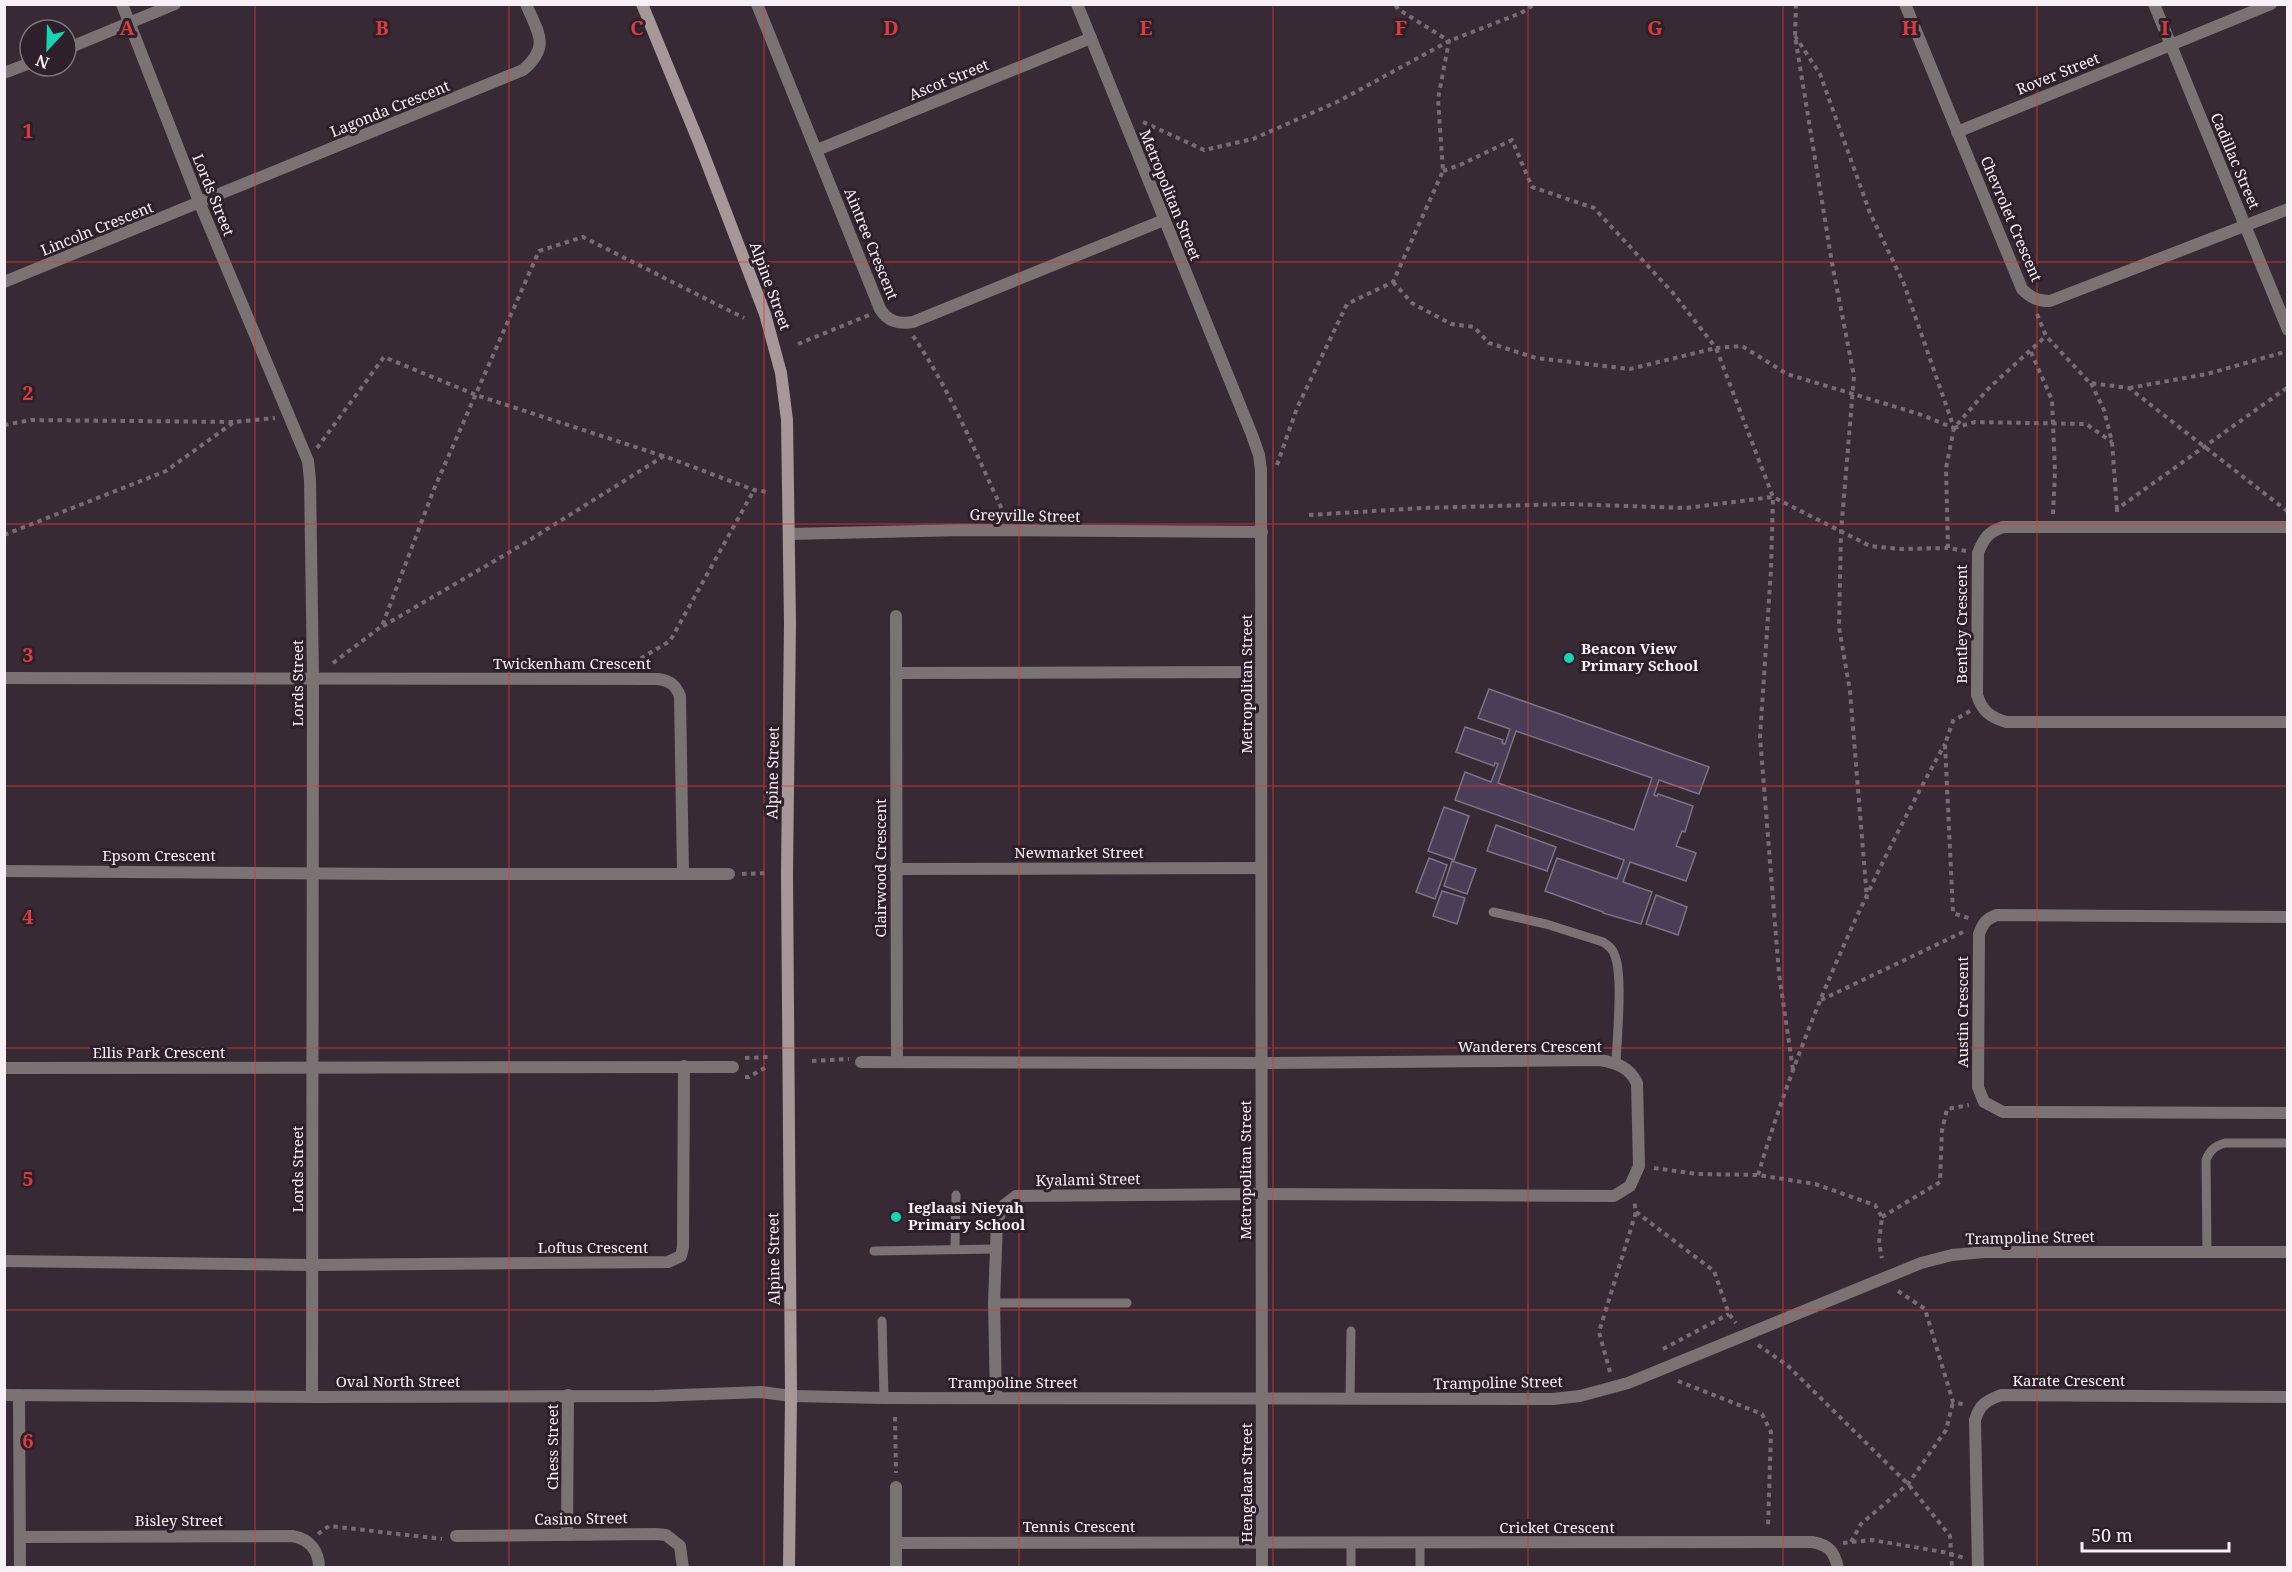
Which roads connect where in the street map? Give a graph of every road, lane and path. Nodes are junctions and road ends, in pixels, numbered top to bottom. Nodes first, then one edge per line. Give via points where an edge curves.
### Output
1 (122, 4) edge
2 (175, 4) edge
3 (526, 4) edge
4 (642, 4) edge
5 (757, 4) edge
6 (1077, 4) edge
7 (1395, 4) edge
8 (1535, 4) edge
9 (1796, 4) edge
10 (1905, 4) edge
11 (2154, 4) edge
12 (2271, 4) edge
13 (130, 24) junction
14 (1795, 36) junction
15 (1092, 38) junction
16 (1449, 41) junction
17 (78, 44) edge
18 (2170, 44) junction
19 (1121, 113) junction
20 (1958, 132) junction
21 (817, 150) junction
22 (1443, 171) junction
23 (200, 204) junction
24 (2288, 209) edge
25 (1164, 220) junction
26 (2246, 226) junction
27 (4, 282) edge
28 (1393, 282) junction
29 (2029, 297) junction
30 (872, 313) dead end
31 (744, 318) dead end
32 (2288, 330) edge
33 (910, 333) dead end
34 (2046, 336) junction
35 (798, 344) dead end
36 (1716, 348) junction
37 (2288, 351) edge
38 (2030, 352) junction
39 (2090, 382) junction
40 (2288, 387) edge
41 (2129, 388) junction
42 (1853, 394) junction
43 (476, 395) junction
44 (291, 417) junction
45 (234, 422) junction
46 (2052, 423) junction
47 (4, 424) edge
48 (1954, 428) junction
49 (2112, 442) junction
50 (2205, 446) junction
51 (664, 456) junction
52 (308, 461) junction
53 (1276, 465) dead end
54 (754, 490) junction
55 (768, 492) dead end
56 (1773, 498) junction
57 (2117, 509) junction
58 (1309, 515) dead end
59 (1005, 517) dead end
60 (2053, 527) junction
61 (2117, 527) junction
62 (2287, 527) edge
63 (1262, 532) junction
64 (1841, 532) junction
65 (789, 534) junction
66 (4, 535) edge
67 (1948, 548) junction
68 (1978, 553) junction
69 (896, 616) dead end
70 (382, 626) junction
71 (1261, 672) junction
72 (896, 673) junction
73 (4, 678) edge
74 (313, 678) junction
75 (605, 679) junction
76 (1980, 705) junction
77 (2288, 722) edge
78 (1945, 744) junction
79 (1261, 868) junction
80 (896, 869) junction
81 (4, 871) edge
82 (313, 872) junction
83 (769, 873) dead end
84 (683, 874) junction
85 (729, 874) joint
86 (1867, 899) junction
87 (1493, 912) dead end
88 (2288, 917) edge
89 (1983, 923) junction
90 (1821, 1000) junction
91 (769, 1057) dead end
92 (745, 1058) dead end
93 (858, 1060) joint
94 (812, 1061) dead end
95 (897, 1062) junction
96 (1261, 1063) junction
97 (1616, 1063) junction
98 (684, 1066) junction
99 (733, 1067) dead end
100 (4, 1068) edge
101 (314, 1068) junction
102 (1793, 1070) junction
103 (1984, 1102) junction
104 (2288, 1113) edge
105 (2288, 1143) edge
106 (1639, 1166) junction
107 (1758, 1175) junction
108 (1261, 1194) junction
109 (957, 1195) dead end
110 (1882, 1217) junction
111 (955, 1249) junction
112 (996, 1249) junction
113 (874, 1251) dead end
114 (2207, 1252) junction
115 (2288, 1252) edge
116 (1881, 1258) dead end
117 (4, 1261) edge
118 (313, 1265) junction
119 (1898, 1291) dead end
120 (994, 1303) junction
121 (1128, 1303) dead end
122 (1729, 1314) junction
123 (882, 1321) dead end
124 (1351, 1331) dead end
125 (1744, 1334) junction
126 (1663, 1350) dead end
127 (1678, 1381) dead end
128 (1614, 1387) junction
129 (4, 1395) edge
130 (19, 1395) junction
131 (568, 1395) junction
132 (791, 1396) junction
133 (2288, 1396) edge
134 (312, 1397) junction
135 (884, 1398) junction
136 (996, 1398) junction
137 (1350, 1398) junction
138 (1263, 1399) junction
139 (1953, 1402) junction
140 (1978, 1408) junction
141 (895, 1417) dead end
142 (896, 1484) joint
143 (1908, 1484) junction
144 (319, 1534) dead end
145 (567, 1535) junction
146 (20, 1537) junction
147 (452, 1538) joint
148 (1851, 1542) junction
149 (896, 1543) junction
150 (1262, 1543) junction
151 (1351, 1543) junction
152 (1420, 1543) junction
153 (1768, 1543) junction
154 (1826, 1545) junction
155 (1952, 1554) junction
156 (1978, 1564) edge
157 (20, 1568) edge
158 (319, 1568) edge
159 (682, 1568) edge
160 (789, 1568) edge
161 (896, 1568) edge
162 (1262, 1568) edge
163 (1351, 1568) edge
164 (1420, 1568) edge
165 (1838, 1568) edge
166 (1952, 1568) edge

1 - 13 street, Lords Street
2 - 13 street
3 - 23 street, Lagonda Crescent via 540,40 537,58 523,70
4 - 65 street, Alpine Street via 700,145 777,353 787,420
5 - 21 street, Aintree Crescent
6 - 15 street, Metropolitan Street
7 - 16 path
8 - 16 path
9 - 14 path
10 - 20 street, Chevrolet Crescent
11 - 18 street, Cadillac Street
12 - 18 street, Rover Street
13 - 17 street
13 - 23 street, Lords Street
14 - 42 path via 1854,376
14 - 48 path via 1820,74 1870,213 1904,284
15 - 19 street, Metropolitan Street
15 - 21 street, Ascot Street
16 - 19 path via 1328,106 1253,139 1204,150
16 - 22 path via 1438,99
18 - 20 street, Rover Street
18 - 26 street, Cadillac Street
19 - 25 street, Metropolitan Street
20 - 29 street, Chevrolet Crescent via 2022,289
21 - 25 street, Aintree Crescent via 880,309 889,320 898,323 913,322
22 - 28 path
22 - 36 path via 1512,140 1532,187 1594,208 1673,293
23 - 27 street, Lincoln Crescent
23 - 44 street, Lords Street
24 - 26 street, Chevrolet Crescent
25 - 63 street, Metropolitan Street via 1259,454
26 - 29 street, Chevrolet Crescent via 2050,301
26 - 32 street, Cadillac Street
28 - 36 path via 1412,303 1451,324 1474,327 1489,344 1536,358 1630,369
28 - 53 path via 1347,304 1297,408
29 - 34 path
30 - 35 path
31 - 43 path via 583,237 538,251
33 - 59 path via 928,358
34 - 38 path
34 - 39 path
36 - 42 path via 1742,346 1787,374
36 - 56 path
37 - 41 path via 2207,374
38 - 46 path via 2052,400
38 - 48 path via 1988,389
39 - 41 path
39 - 49 path via 2104,410
40 - 50 path
41 - 50 path
42 - 48 path
42 - 64 path
43 - 51 path
43 - 52 path via 384,357
43 - 70 path via 434,489
44 - 45 path
44 - 52 street, Lords Street
45 - 47 path via 31,420
45 - 66 path via 166,471
46 - 48 path via 1976,422
46 - 49 path via 2086,424
46 - 60 path
48 - 67 path via 1946,468
49 - 57 path
50 - 57 path
50 - 62 path via 2287,510
51 - 54 path
51 - 70 path
52 - 74 street, Lords Street
54 - 55 path
54 - 75 path via 670,641
56 - 58 path via 1686,508 1567,504
56 - 64 path
56 - 102 path via 1760,738 1779,974
57 - 61 path
60 - 61 street, Bentley Crescent
60 - 68 street, Bentley Crescent via 2003,526 1984,536
61 - 62 street, Bentley Crescent
63 - 65 street, Greyville Street via 964,530
63 - 71 street, Metropolitan Street
64 - 67 path via 1870,546
64 - 86 path via 1839,627 1850,691
65 - 132 street, Alpine Street
67 - 68 path
68 - 76 street, Bentley Crescent
69 - 72 street, Clairwood Crescent
70 - 74 path
71 - 72 street
71 - 79 street, Metropolitan Street
72 - 80 street, Clairwood Crescent
73 - 74 street
74 - 75 street, Twickenham Crescent
74 - 82 street, Lords Street
75 - 84 street, Twickenham Crescent via 669,680 680,696
76 - 77 street via 1990,717 2006,722
76 - 78 path via 1953,721
78 - 86 path
78 - 89 path via 1953,913
79 - 80 street, Newmarket Street
79 - 96 street, Metropolitan Street
80 - 95 street, Clairwood Crescent
81 - 82 street, Epsom Crescent
82 - 84 street
82 - 101 street, Lords Street
83 - 85 path
84 - 85 street
86 - 90 path
87 - 97 lane via 1546,924 1611,948 1618,971
88 - 89 street via 1997,915
89 - 90 path
89 - 103 street, Austin Crescent via 1979,934 1978,1087
90 - 102 path
91 - 92 path
93 - 94 path
93 - 95 street
95 - 96 street
96 - 97 street, Wanderers Crescent
96 - 108 street, Metropolitan Street
97 - 106 street, Wanderers Crescent via 1632,1072 1637,1083
98 - 99 street
98 - 101 street
98 - 118 street, Loftus Crescent via 683,1247 676,1260
100 - 101 street, Ellis Park Crescent
101 - 118 street, Lords Street
102 - 107 path
103 - 104 street via 2003,1112
103 - 110 path via 1947,1109 1940,1182
105 - 114 lane via 2225,1143 2210,1152 2206,1160
106 - 107 path via 1697,1174
106 - 108 street via 1630,1186 1614,1196
107 - 110 path via 1815,1184 1875,1205
108 - 112 street, Kyalami Street via 1016,1196 1003,1206 997,1222
108 - 138 street, Metropolitan Street
109 - 111 lane
110 - 116 path
111 - 112 lane
111 - 113 lane
112 - 120 street, Kyalami Street
114 - 115 street, Trampoline Street
114 - 125 street, Trampoline Street via 1952,1255 1921,1263
117 - 118 street
118 - 134 street, Lords Street
119 - 139 path via 1925,1309
120 - 121 lane
120 - 136 street, Kyalami Street
122 - 125 path
122 - 126 path
122 - 128 path via 1714,1271 1636,1212 1599,1332
123 - 135 lane
124 - 137 lane
125 - 128 street, Trampoline Street
125 - 143 path via 1787,1365
127 - 153 path via 1762,1414 1771,1432
128 - 137 street, Trampoline Street via 1553,1399
129 - 130 street, Oval North Street
130 - 134 street, Oval North Street
130 - 146 street
131 - 132 street, Oval North Street via 761,1392
131 - 134 street, Oval North Street
131 - 145 street, Chess Street
132 - 135 street, Trampoline Street
132 - 160 street, Alpine Street
133 - 140 street, Karate Crescent via 2001,1395
135 - 136 street, Trampoline Street
136 - 138 street, Trampoline Street
137 - 138 street, Trampoline Street
138 - 150 street, Hengelaar Street
139 - 140 path
139 - 143 path via 1946,1430
140 - 156 street
141 - 142 path
142 - 149 street
143 - 148 path via 1861,1524
143 - 155 path via 1950,1536
144 - 147 path via 329,1526
145 - 147 street, Casino Street
145 - 159 street, Casino Street via 666,1535 680,1546
146 - 157 street
146 - 158 street, Bisley Street via 292,1536 312,1545
148 - 154 path
148 - 155 path via 1872,1539
149 - 150 street, Tennis Crescent
149 - 161 street
150 - 151 street, Cricket Crescent
150 - 162 street, Hengelaar Street
151 - 152 street, Cricket Crescent
151 - 163 lane
152 - 153 street, Cricket Crescent
152 - 164 lane
153 - 154 street, Cricket Crescent
154 - 165 street via 1835,1555
155 - 156 path
155 - 166 path

